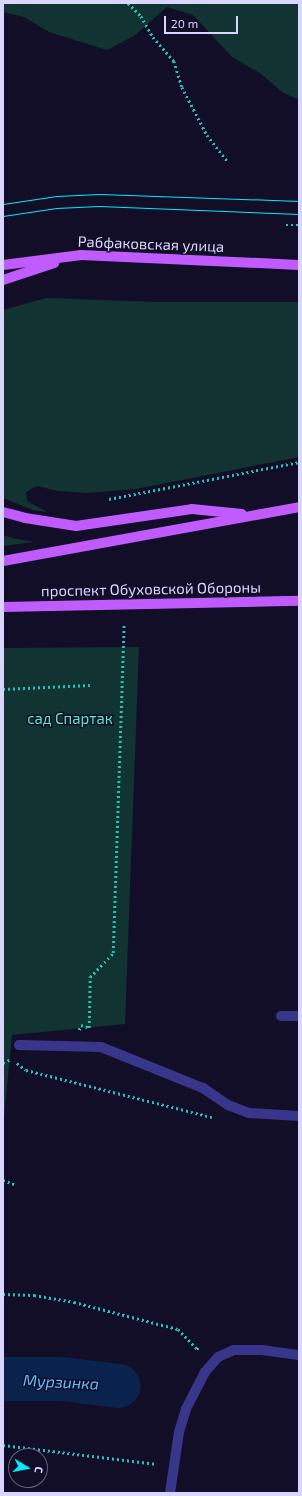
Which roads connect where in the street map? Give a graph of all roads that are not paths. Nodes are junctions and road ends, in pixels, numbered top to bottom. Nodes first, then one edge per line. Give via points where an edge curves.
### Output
1 (81, 255) junction
2 (299, 265) edge
3 (3, 266) edge
4 (3, 280) edge
5 (299, 507) edge
6 (3, 512) edge
7 (254, 515) junction
8 (3, 561) edge
9 (299, 600) edge
10 (3, 607) edge
11 (281, 1016) dead end
12 (299, 1016) edge
13 (19, 1045) dead end
14 (299, 1116) edge
15 (299, 1355) edge
16 (170, 1493) edge

1 - 2 main road, Рабфаковская улица
1 - 3 main road, Рабфаковская улица
1 - 4 main road
5 - 7 main road
6 - 7 main road via 76,526 192,509
7 - 8 main road
9 - 10 main road, проспект Обуховской Обороны
11 - 12 lane
13 - 14 lane via 101,1047 203,1088 228,1105 249,1113
15 - 16 lane via 262,1350 234,1350 218,1357 204,1372 186,1410 179,1432

